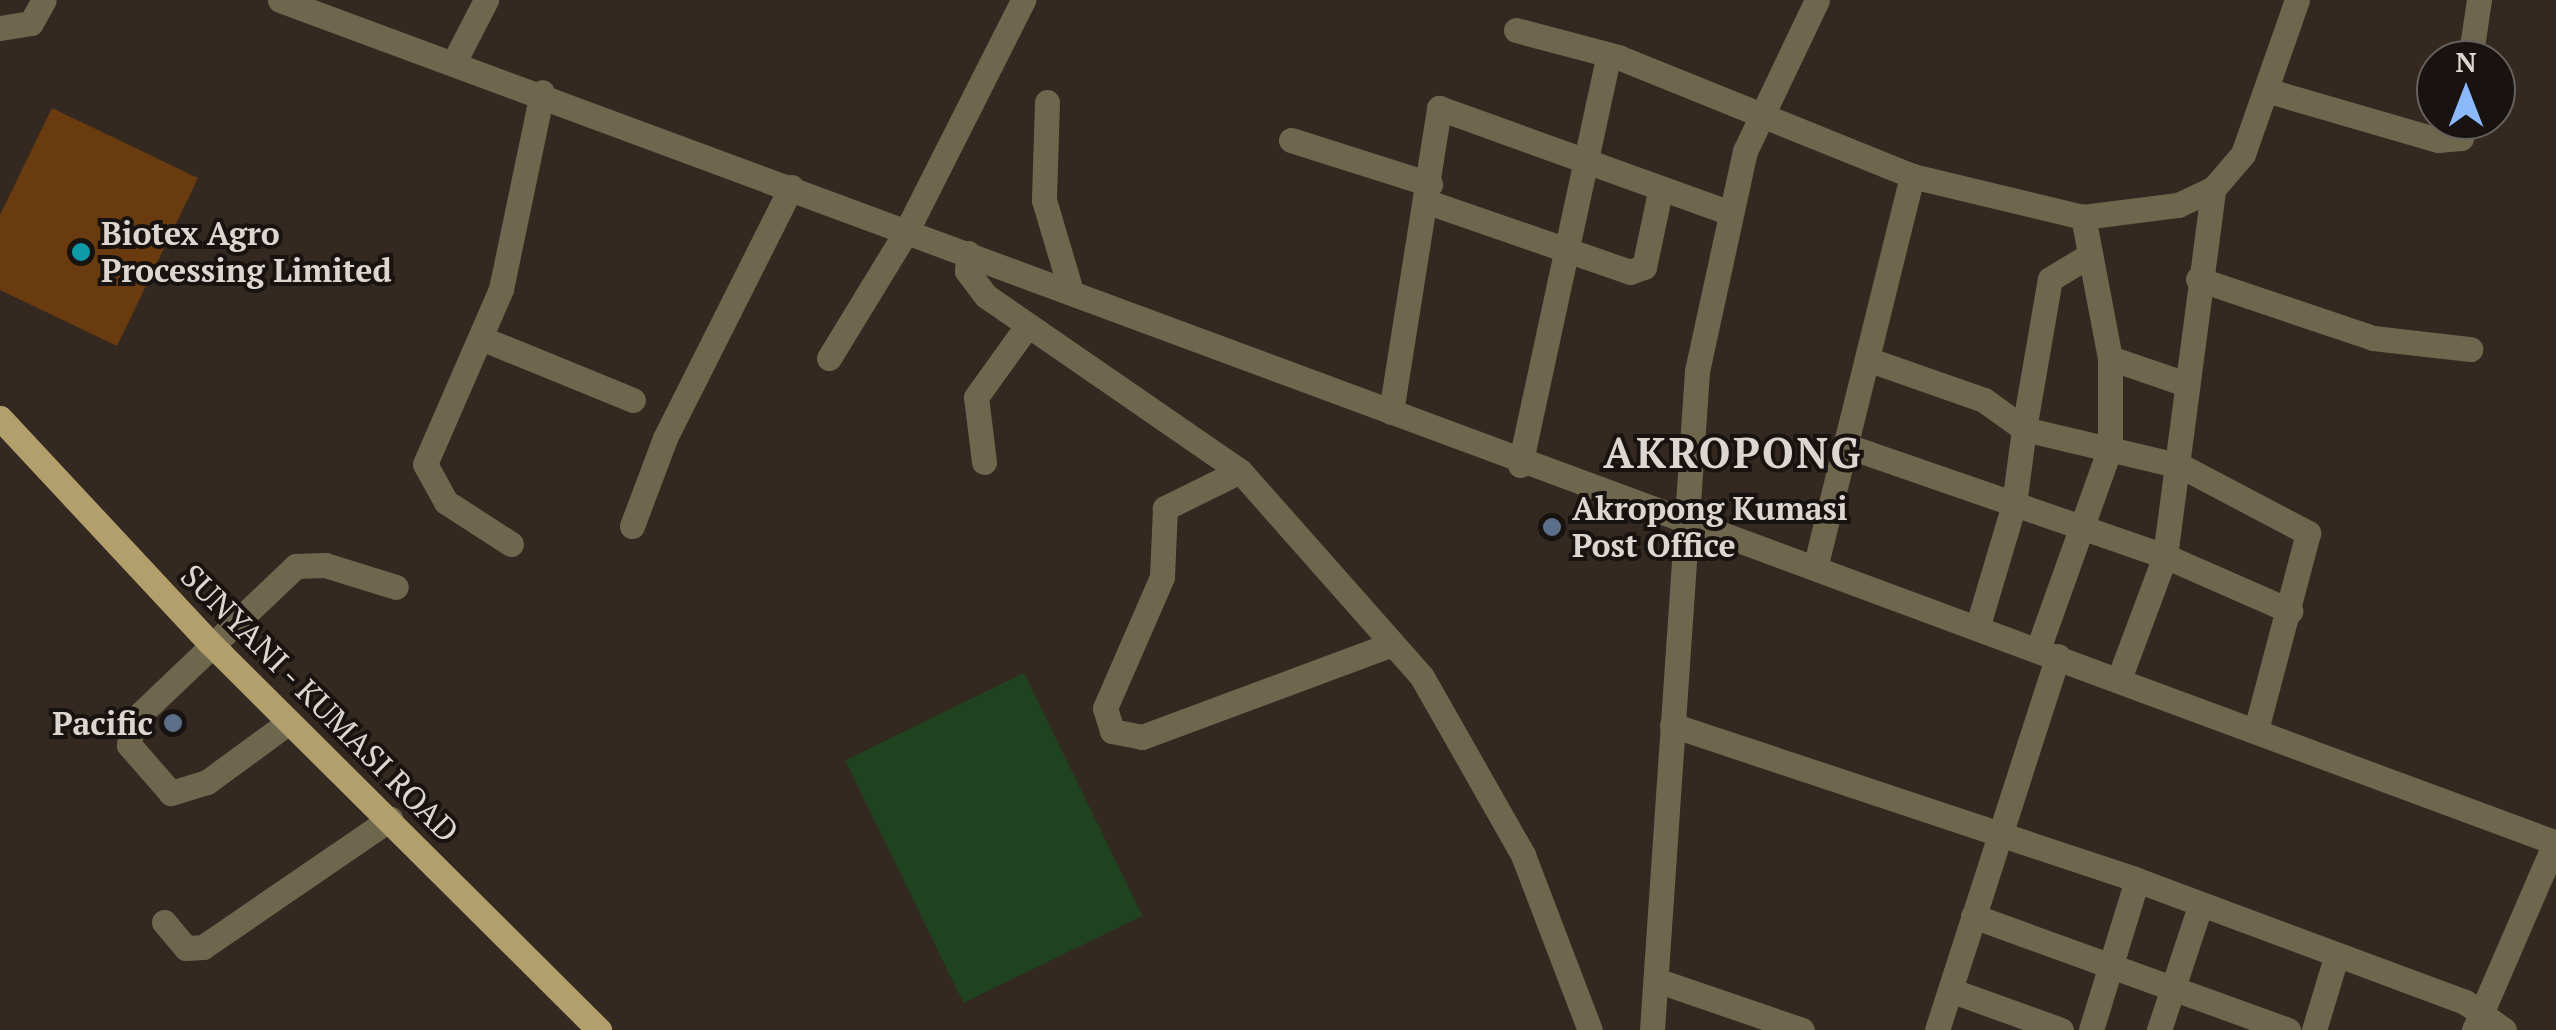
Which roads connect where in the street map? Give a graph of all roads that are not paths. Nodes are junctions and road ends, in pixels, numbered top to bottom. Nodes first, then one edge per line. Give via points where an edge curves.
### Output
1 (44, 0) edge
2 (280, 0) edge
3 (486, 0) edge
4 (1022, 0) edge
5 (1817, 0) edge
6 (2297, 0) edge
7 (2479, 0) edge
8 (0, 28) edge
9 (1516, 30) dead end
10 (2473, 40) edge
11 (1608, 58) junction
12 (454, 62) junction
13 (2266, 90) junction
14 (542, 92) junction
15 (1047, 102) dead end
16 (1758, 110) junction
17 (2416, 134) edge
18 (1291, 140) dead end
19 (1589, 164) junction
20 (1912, 176) junction
21 (792, 186) junction
22 (2213, 188) junction
23 (1660, 192) junction
24 (1429, 193) junction
25 (1730, 213) junction
26 (2083, 217) junction
27 (907, 230) junction
28 (1570, 251) junction
29 (968, 253) junction
30 (2090, 254) junction
31 (2198, 279) junction
32 (1070, 288) junction
33 (1027, 326) junction
34 (481, 338) junction
35 (2470, 349) dead end
36 (829, 358) dead end
37 (2110, 358) junction
38 (1866, 360) junction
39 (2186, 384) junction
40 (633, 400) dead end
41 (1392, 412) junction
42 (0, 418) edge
43 (2024, 429) junction
44 (1847, 446) junction
45 (2110, 448) junction
46 (984, 462) dead end
47 (1520, 465) junction
48 (2180, 466) junction
49 (1240, 470) junction
50 (2014, 504) junction
51 (1682, 520) junction
52 (632, 526) dead end
53 (2085, 531) junction
54 (511, 544) dead end
55 (2165, 556) junction
56 (1816, 564) junction
57 (396, 588) dead end
58 (2290, 610) junction
59 (1978, 625) junction
60 (210, 643) junction
61 (1392, 644) junction
62 (2048, 652) junction
63 (2119, 679) junction
64 (288, 722) junction
65 (1672, 725) junction
66 (2256, 730) junction
67 (390, 818) junction
68 (2000, 831) junction
69 (2556, 843) edge
70 (2137, 880) junction
71 (2200, 906) junction
72 (1973, 916) junction
73 (164, 922) dead end
74 (2336, 957) junction
75 (2113, 967) junction
76 (1656, 980) junction
77 (2172, 989) junction
78 (1950, 990) junction
79 (2478, 1020) edge
80 (599, 1030) edge
81 (1590, 1030) edge
82 (1652, 1030) edge
83 (1802, 1030) edge
84 (1937, 1030) edge
85 (2061, 1030) edge
86 (2092, 1030) edge
87 (2159, 1030) edge
88 (2288, 1030) edge
89 (2314, 1030) edge
90 (2504, 1030) edge

1 - 8 street via 31,23 13,33
2 - 12 street
3 - 12 street
4 - 27 street
5 - 16 street
6 - 13 street
7 - 10 street
9 - 11 street
11 - 16 street
11 - 19 street
12 - 14 street
13 - 17 street
13 - 22 street via 2243,154
14 - 21 street
14 - 34 street via 520,225
15 - 32 street via 1044,200
16 - 20 street
16 - 25 street
18 - 24 street
19 - 23 street
19 - 24 street via 1444,107
19 - 28 street
20 - 26 street
20 - 38 street
21 - 27 street
21 - 52 street via 664,438
22 - 26 street via 2178,205
22 - 31 street
23 - 25 street
23 - 28 street via 1638,271
24 - 28 street
24 - 41 street
25 - 51 street via 1698,371
26 - 30 street
27 - 29 street
27 - 36 street
28 - 47 street
29 - 32 street
29 - 33 street via 972,281
30 - 37 street
30 - 43 street via 2050,279
31 - 35 street via 2373,338
31 - 39 street
32 - 41 street
33 - 46 street via 976,397
33 - 49 street
34 - 40 street
34 - 54 street via 426,472 446,502
37 - 39 street
37 - 45 street
38 - 43 street via 1984,400
38 - 44 street
39 - 48 street
41 - 47 street
42 - 60 main road, SUNYANI - KUMASI ROAD
43 - 45 street
43 - 50 street
44 - 50 street
44 - 56 street
45 - 48 street
45 - 53 street
47 - 51 street
48 - 55 street
48 - 58 street via 2308,532
49 - 61 street
49 - 61 street via 1165,508 1162,577 1105,708 1112,731 1142,737
50 - 53 street
50 - 59 street
51 - 56 street
51 - 65 street
53 - 55 street
53 - 62 street
55 - 58 street
55 - 63 street
56 - 59 street
57 - 60 street via 325,565 296,566
58 - 66 street
59 - 62 street
60 - 64 main road, SUNYANI - KUMASI ROAD
60 - 64 street via 133,721 129,745 149,778 171,793 207,782
61 - 81 street via 1498,804
62 - 63 street
62 - 68 street
63 - 66 street
64 - 67 main road, SUNYANI - KUMASI ROAD
65 - 68 street
65 - 76 street
66 - 69 street
67 - 73 street via 204,947 186,948
67 - 80 main road, SUNYANI - KUMASI ROAD
68 - 70 street
68 - 72 street
69 - 79 street
70 - 71 street
70 - 75 street
71 - 74 street
71 - 77 street
72 - 75 street
72 - 78 street
74 - 79 street
74 - 89 street
75 - 77 street
75 - 86 street
76 - 82 street
76 - 83 street
77 - 87 street
77 - 88 street
78 - 84 street
78 - 85 street
79 - 90 street

